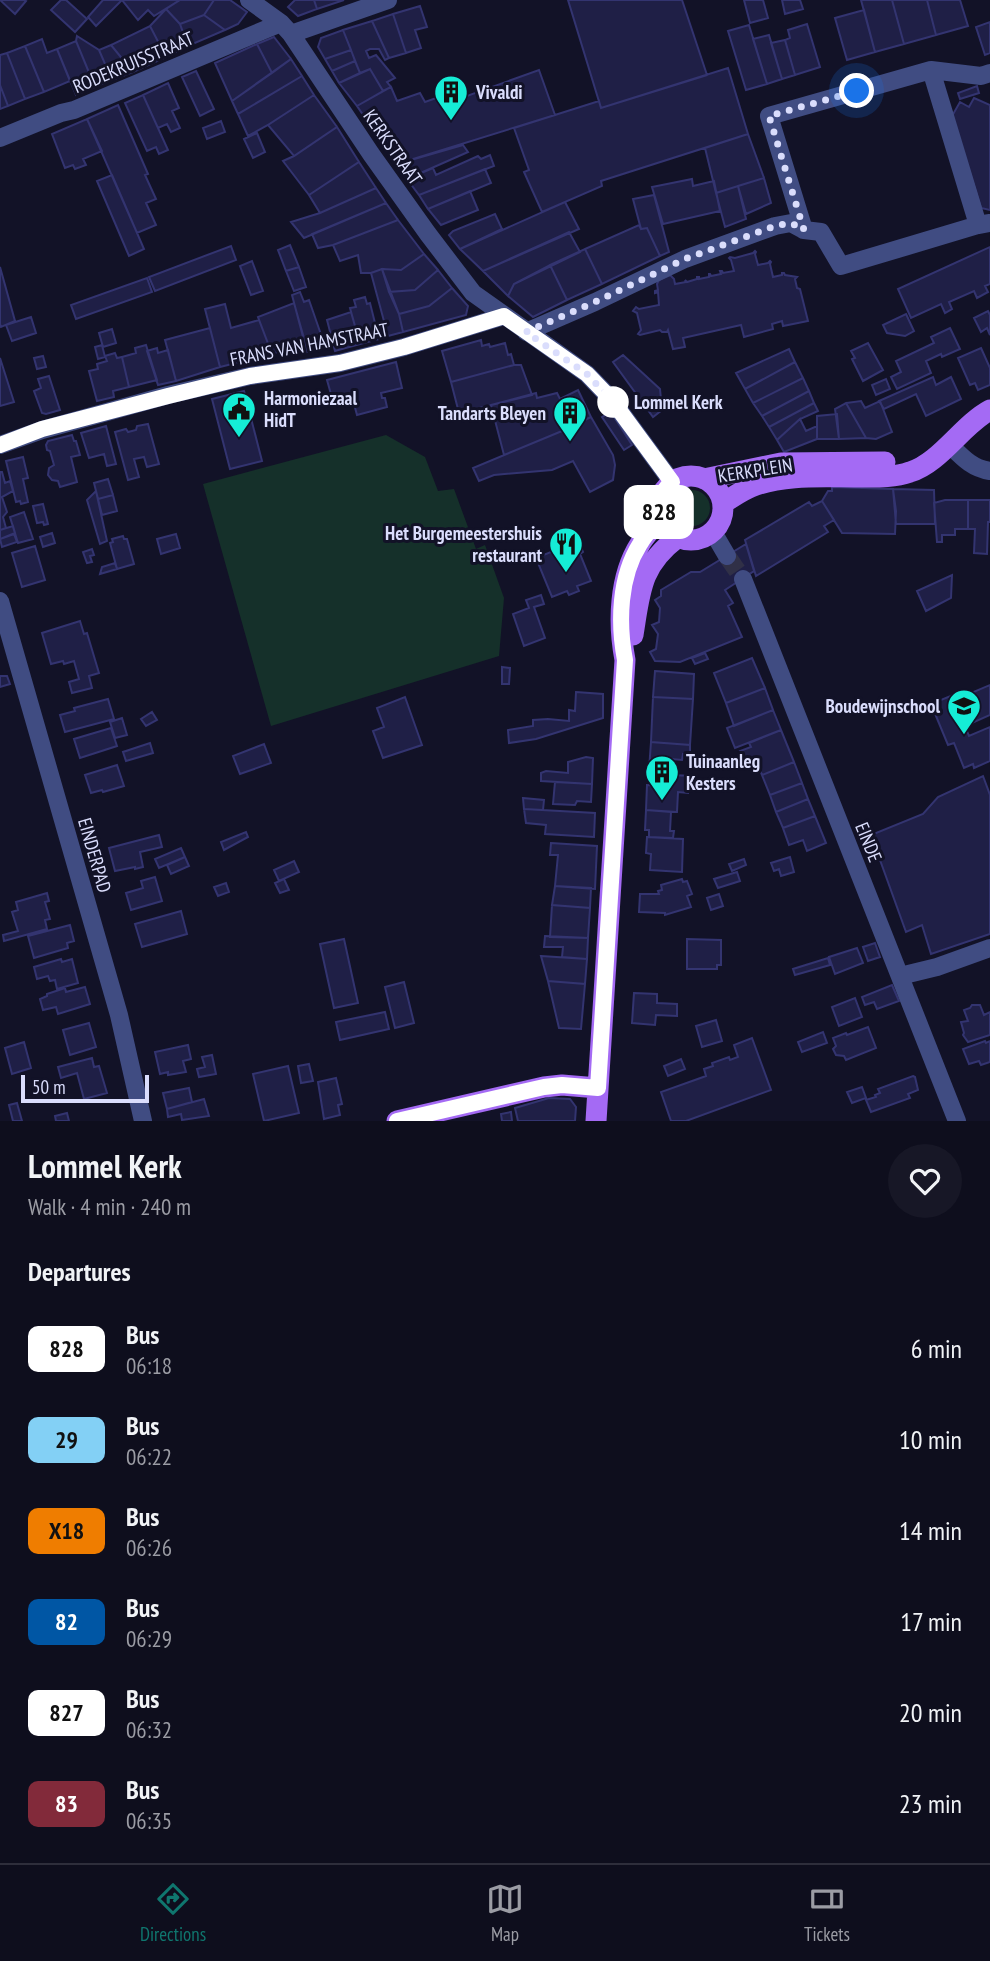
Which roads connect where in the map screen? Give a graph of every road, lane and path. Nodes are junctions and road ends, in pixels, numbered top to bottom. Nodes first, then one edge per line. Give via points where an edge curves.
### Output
1 (249, 0) edge
2 (388, 0) edge
3 (286, 28) junction
4 (931, 70) junction
5 (990, 73) edge
6 (0, 138) edge
7 (984, 224) edge
8 (804, 230) junction
9 (504, 316) junction
10 (526, 332) junction
11 (990, 410) edge
12 (0, 445) edge
13 (950, 445) junction
14 (807, 470) junction
15 (990, 471) edge
16 (704, 479) junction
17 (672, 482) junction
18 (723, 503) junction
19 (660, 519) junction
20 (713, 532) junction
21 (677, 538) junction
22 (727, 556) tunnel mouth
23 (743, 579) tunnel mouth
24 (0, 601) edge
25 (4, 628) edge
26 (625, 660) junction
27 (990, 948) edge
28 (900, 976) junction
29 (598, 1088) junction
30 (143, 1121) edge
31 (397, 1121) edge
32 (596, 1121) edge
33 (957, 1121) edge

1 - 3 street, KERKSTRAAT
2 - 3 street, RODEKRUISSTRAAT
3 - 6 street, RODEKRUISSTRAAT
3 - 9 street, KERKSTRAAT via 428,234 473,293
4 - 5 street
4 - 7 street
4 - 8 street via 769,116
7 - 8 street via 841,266 821,232
8 - 10 street via 791,223 775,226 685,259
9 - 10 street
9 - 12 street, FRANS VAN HAMSTRAAT via 340,363 250,376 168,396 42,429
10 - 17 street via 587,374
11 - 13 main road
13 - 14 main road via 931,459
13 - 15 street via 977,469
14 - 16 main road, KERKPLEIN via 781,463
14 - 18 main road, KERKPLEIN via 750,487
16 - 17 main road, KERKPLEIN via 682,477
16 - 18 main road, KERKPLEIN
17 - 19 main road via 661,495
18 - 20 main road, KERKPLEIN via 723,514
19 - 21 main road
19 - 26 main road via 629,566 621,613
20 - 21 main road via 690,541
20 - 22 street
21 - 26 main road via 648,569
23 - 28 street, EINDE
24 - 25 street, EINDERPAD
25 - 30 street, EINDERPAD via 119,1015
26 - 29 main road
27 - 28 street
28 - 33 street, EINDE
29 - 31 main road via 544,1087
29 - 32 main road

